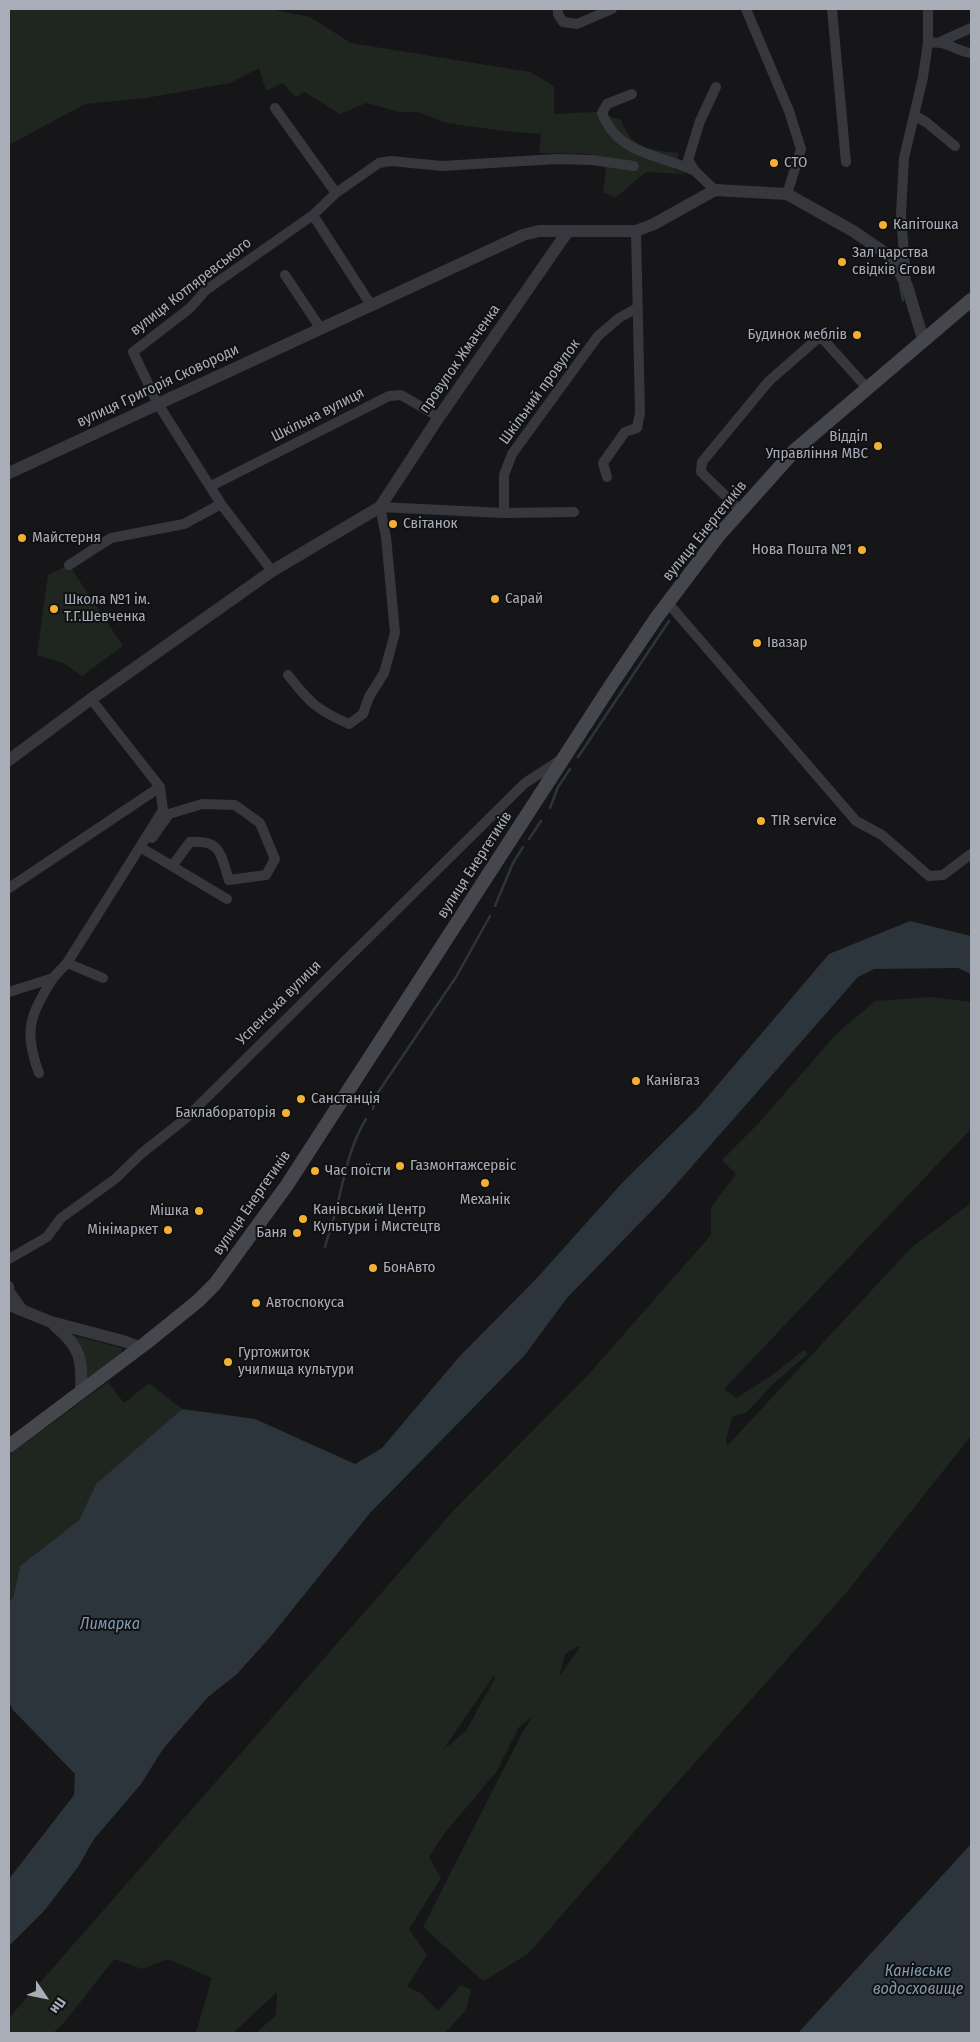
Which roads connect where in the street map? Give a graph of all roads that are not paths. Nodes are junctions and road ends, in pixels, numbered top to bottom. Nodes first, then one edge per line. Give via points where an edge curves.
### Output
1 (558, 9) edge
2 (612, 9) edge
3 (746, 9) edge
4 (832, 9) edge
5 (928, 9) edge
6 (971, 28) edge
7 (942, 41) junction
8 (928, 43) junction
9 (971, 54) edge
10 (716, 87) dead end
11 (632, 94) dead end
12 (275, 108) dead end
13 (915, 116) junction
14 (955, 146) dead end
15 (846, 162) dead end
16 (634, 166) dead end
17 (695, 171) junction
18 (715, 190) junction
19 (336, 193) junction
20 (787, 194) junction
21 (313, 215) junction
22 (568, 231) junction
23 (636, 231) junction
24 (285, 275) dead end
25 (906, 286) junction
26 (971, 300) edge
27 (371, 305) junction
28 (637, 308) junction
29 (321, 328) junction
30 (923, 339) junction
31 (867, 388) junction
32 (158, 404) junction
33 (439, 417) junction
34 (9, 473) edge
35 (607, 477) dead end
36 (211, 486) junction
37 (221, 504) junction
38 (380, 507) junction
39 (740, 510) junction
40 (574, 512) dead end
41 (504, 513) junction
42 (70, 565) dead end
43 (272, 571) junction
44 (668, 604) junction
45 (288, 675) dead end
46 (91, 699) junction
47 (564, 758) junction
48 (9, 760) edge
49 (160, 787) junction
50 (152, 838) dead end
51 (140, 847) junction
52 (971, 854) edge
53 (173, 865) junction
54 (229, 880) junction
55 (208, 887) junction
56 (9, 888) edge
57 (227, 900) dead end
58 (67, 964) junction
59 (53, 978) junction
60 (103, 978) dead end
61 (9, 992) edge
62 (39, 1074) dead end
63 (9, 1259) edge
64 (9, 1286) edge
65 (9, 1305) edge
66 (23, 1310) junction
67 (51, 1322) junction
68 (139, 1347) junction
69 (81, 1393) junction
70 (9, 1446) edge

1 - 2 street via 563,22 577,24
3 - 20 street via 786,103 801,149
4 - 15 street
5 - 8 street
6 - 7 street
7 - 8 street
7 - 9 street
8 - 13 street
10 - 17 street via 700,121 688,160
11 - 17 street via 607,104 602,113 608,128 626,146
12 - 19 street
13 - 14 street
13 - 25 street via 904,158 901,214
16 - 19 street, вулиця Котляревського via 556,159 442,166 391,161 379,163
17 - 18 street
18 - 20 street
18 - 23 street
19 - 21 street, вулиця Котляревського
20 - 25 street via 881,250 894,262
21 - 27 street
21 - 32 street, вулиця Котляревського via 206,290 190,308 132,352
22 - 23 street, вулиця Григорія Сковороди
22 - 27 street, вулиця Григорія Сковороди via 540,231 524,235
22 - 33 street, провулок Жмаченка
23 - 28 street
24 - 29 street
25 - 30 street
26 - 30 main road, вулиця Енергетиків
27 - 29 street, вулиця Григорія Сковороди
28 - 35 street via 640,413 637,428 625,432 603,463
28 - 41 street, Шкільний провулок via 598,336 512,454 504,475
29 - 32 street, вулиця Григорія Сковороди
30 - 31 main road, вулиця Енергетиків
31 - 39 main road, вулиця Енергетиків via 795,450
31 - 39 street via 823,339 817,339 769,382 702,462 702,472
32 - 34 street, вулиця Григорія Сковороди
32 - 36 street
33 - 36 street, Шкільна вулиця via 401,395 388,396
33 - 38 street, провулок Жмаченка
36 - 37 street
37 - 42 street via 184,524 111,538
37 - 43 street
38 - 41 street
38 - 43 street
38 - 45 street via 395,633 384,673 363,714 349,724 324,713 309,702
39 - 44 main road, вулиця Енергетиків
40 - 41 street
43 - 46 street
44 - 47 main road, вулиця Енергетиків
44 - 52 street via 856,821 882,835 929,876 943,875
46 - 48 street
46 - 49 street
47 - 63 street, Успенська вулиця via 525,783 185,1119 115,1179 61,1218 47,1237
47 - 68 main road, вулиця Енергетиків via 287,1185 241,1250 198,1301
49 - 51 street via 163,810
49 - 56 street
50 - 54 street via 169,814 202,804 234,805 260,823 275,859 266,875
51 - 53 street
51 - 58 street
53 - 54 street via 190,842 206,841 219,850
53 - 55 street
54 - 55 street
55 - 57 street
58 - 59 street
58 - 60 street
59 - 61 street
59 - 62 street via 30,1024 30,1049
64 - 66 street
65 - 66 street
66 - 67 street
67 - 68 street
67 - 69 street via 69,1338 82,1362
68 - 69 main road, вулиця Енергетиків
69 - 70 main road, вулиця Енергетиків

